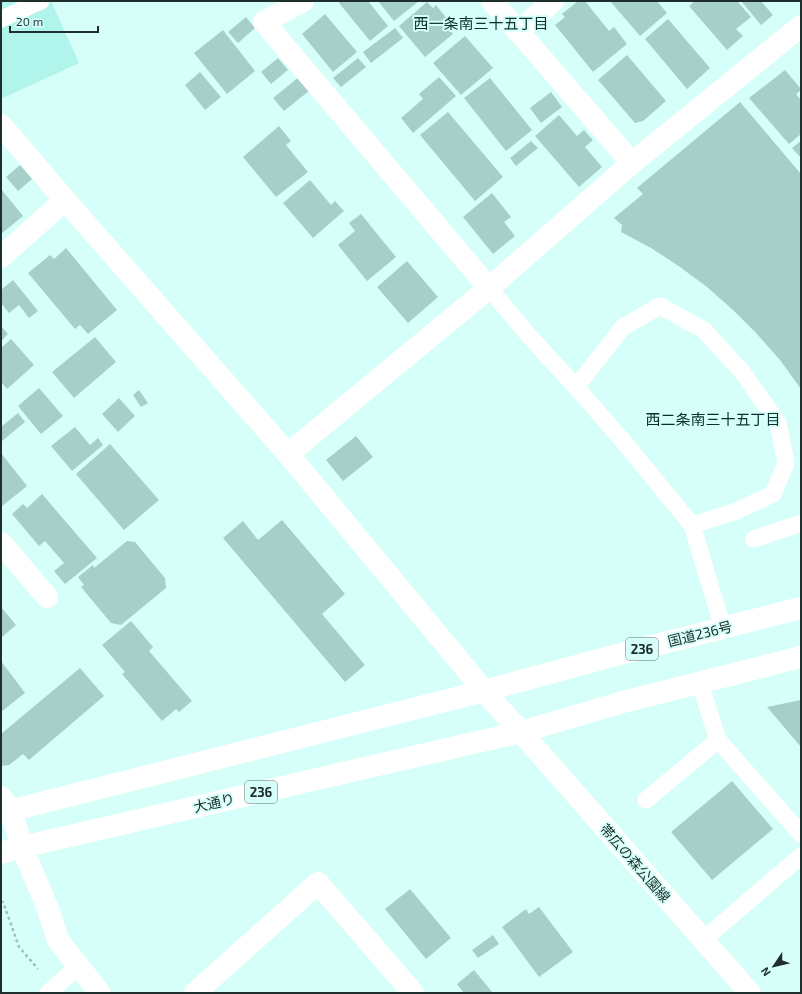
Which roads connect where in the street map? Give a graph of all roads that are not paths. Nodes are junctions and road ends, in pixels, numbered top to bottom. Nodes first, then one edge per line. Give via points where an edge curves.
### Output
1 (41, 1) edge
2 (303, 1) edge
3 (492, 1) edge
4 (553, 1) edge
5 (1, 19) edge
6 (801, 26) edge
7 (518, 32) junction
8 (1, 125) edge
9 (632, 163) junction
10 (65, 200) junction
11 (1, 257) edge
12 (489, 288) junction
13 (576, 387) junction
14 (288, 454) junction
15 (801, 523) edge
16 (692, 525) junction
17 (754, 540) dead end
18 (1, 543) edge
19 (47, 597) dead end
20 (801, 608) edge
21 (723, 628) junction
22 (801, 657) edge
23 (700, 683) junction
24 (484, 691) junction
25 (521, 732) junction
26 (718, 740) junction
27 (646, 800) dead end
28 (4, 807) edge
29 (801, 834) edge
30 (22, 847) junction
31 (1, 853) edge
32 (801, 856) edge
33 (703, 940) junction
34 (78, 966) junction
35 (48, 993) edge
36 (100, 993) edge
37 (195, 993) edge
38 (413, 993) edge
39 (750, 993) edge

1 - 5 lane
2 - 12 main road via 264,22
3 - 7 main road
4 - 7 main road
6 - 9 main road
7 - 9 main road
8 - 10 main road, 帯広の森公園線
9 - 12 main road
10 - 11 main road
10 - 14 main road, 帯広の森公園線
12 - 13 lane
12 - 14 main road
13 - 16 lane
13 - 16 lane via 623,327 660,306 704,330 743,373 778,423 786,463 773,494 734,512
14 - 24 main road, 帯広の森公園線
15 - 17 lane
16 - 21 lane
18 - 19 main road
20 - 21 main road, 国道236号 / 236
21 - 24 main road, 国道236号 / 236
22 - 23 main road, 236
23 - 25 main road, 236 via 623,702
23 - 26 lane
24 - 25 main road, 帯広の森公園線
24 - 28 main road, 236
25 - 30 main road, 大通り / 236
25 - 33 main road, 帯広の森公園線
26 - 27 lane
26 - 29 lane
28 - 30 main road
30 - 31 main road, 大通り / 236
30 - 34 main road via 58,940
32 - 33 lane
33 - 39 main road, 帯広の森公園線
34 - 35 lane
34 - 36 main road
37 - 38 main road via 318,883

